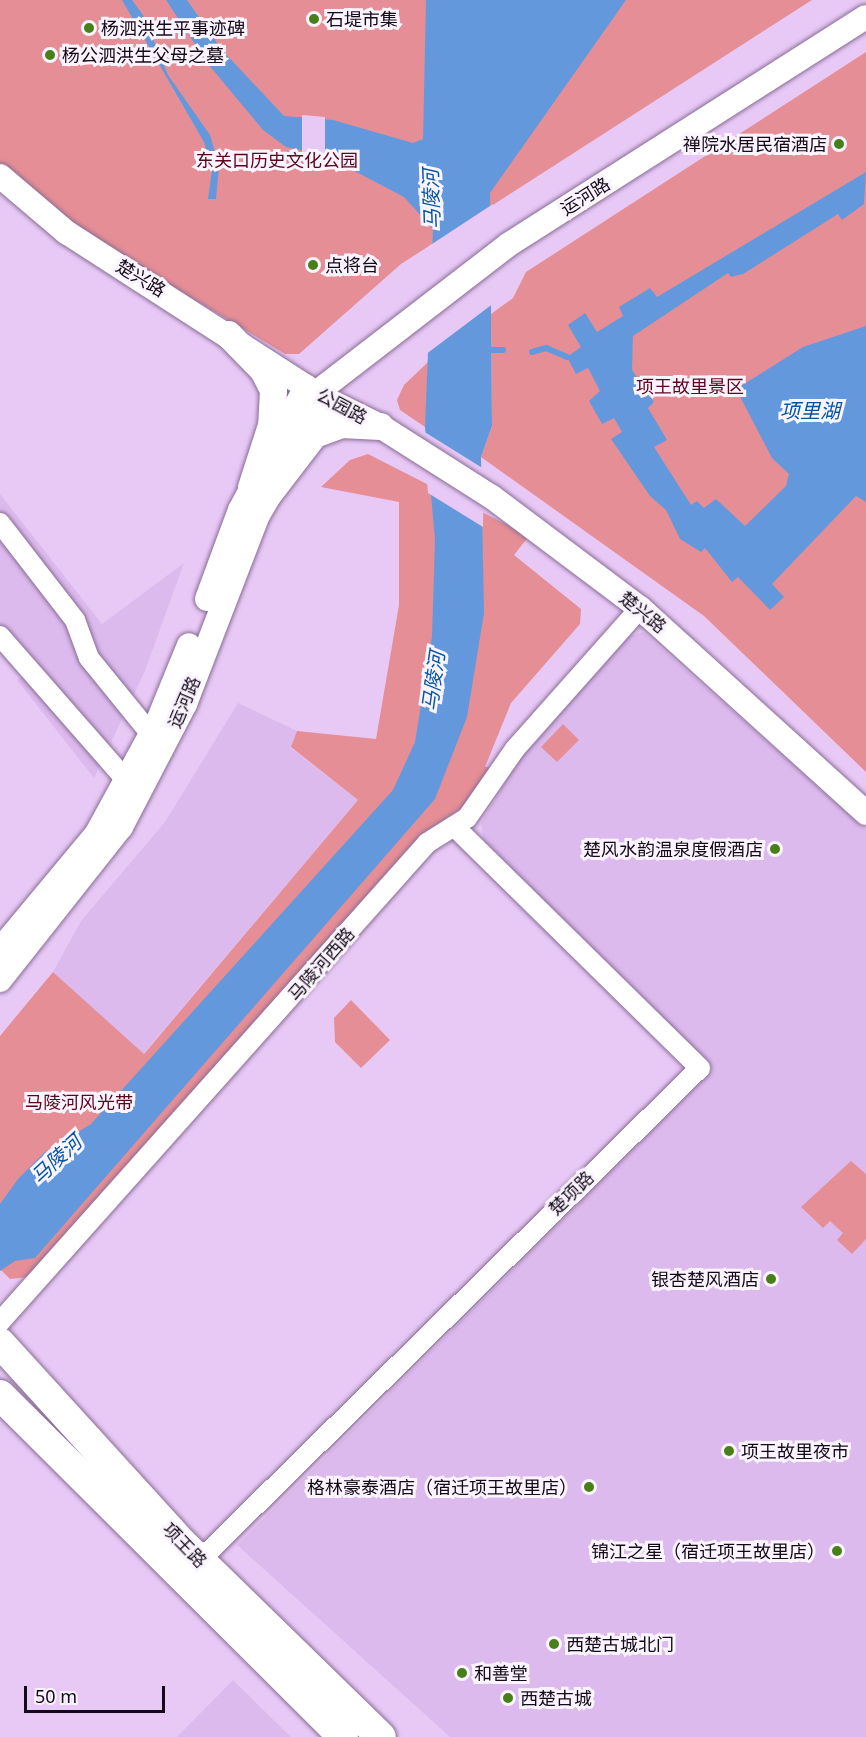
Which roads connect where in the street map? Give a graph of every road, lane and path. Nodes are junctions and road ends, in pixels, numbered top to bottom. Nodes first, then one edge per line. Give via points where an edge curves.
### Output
1 (866, 17) edge
2 (0, 176) edge
3 (228, 334) junction
4 (308, 388) junction
5 (389, 432) junction
6 (260, 491) junction
7 (0, 523) edge
8 (640, 608) junction
9 (0, 636) edge
10 (156, 743) junction
11 (133, 789) junction
12 (866, 813) edge
13 (454, 828) junction
14 (0, 950) edge
15 (0, 980) edge
16 (0, 1322) edge
17 (0, 1343) edge
18 (0, 1395) edge
19 (200, 1560) junction
20 (343, 1737) edge
21 (381, 1737) edge

1 - 4 street, 运河路 via 508,245
2 - 3 street, 楚兴路 via 66,232
3 - 4 street, 楚兴路
3 - 6 main road via 263,370 273,390
4 - 5 street, 公园路
4 - 6 street, 运河路
5 - 6 main road via 341,424 314,434
5 - 8 street, 楚兴路 via 492,497
6 - 10 street, 运河路
7 - 10 street via 75,620 89,658
8 - 12 street, 楚兴路
8 - 13 street, 马陵河西路 via 515,749 476,808
9 - 11 street
10 - 11 street, 运河路
11 - 14 street, 运河路
11 - 15 street, 运河路 via 88,874
13 - 16 street, 马陵河西路 via 427,843
13 - 19 street, 楚项路 via 700,1068
17 - 19 main road, 项王路
18 - 20 main road, 项王路
19 - 21 main road, 项王路

